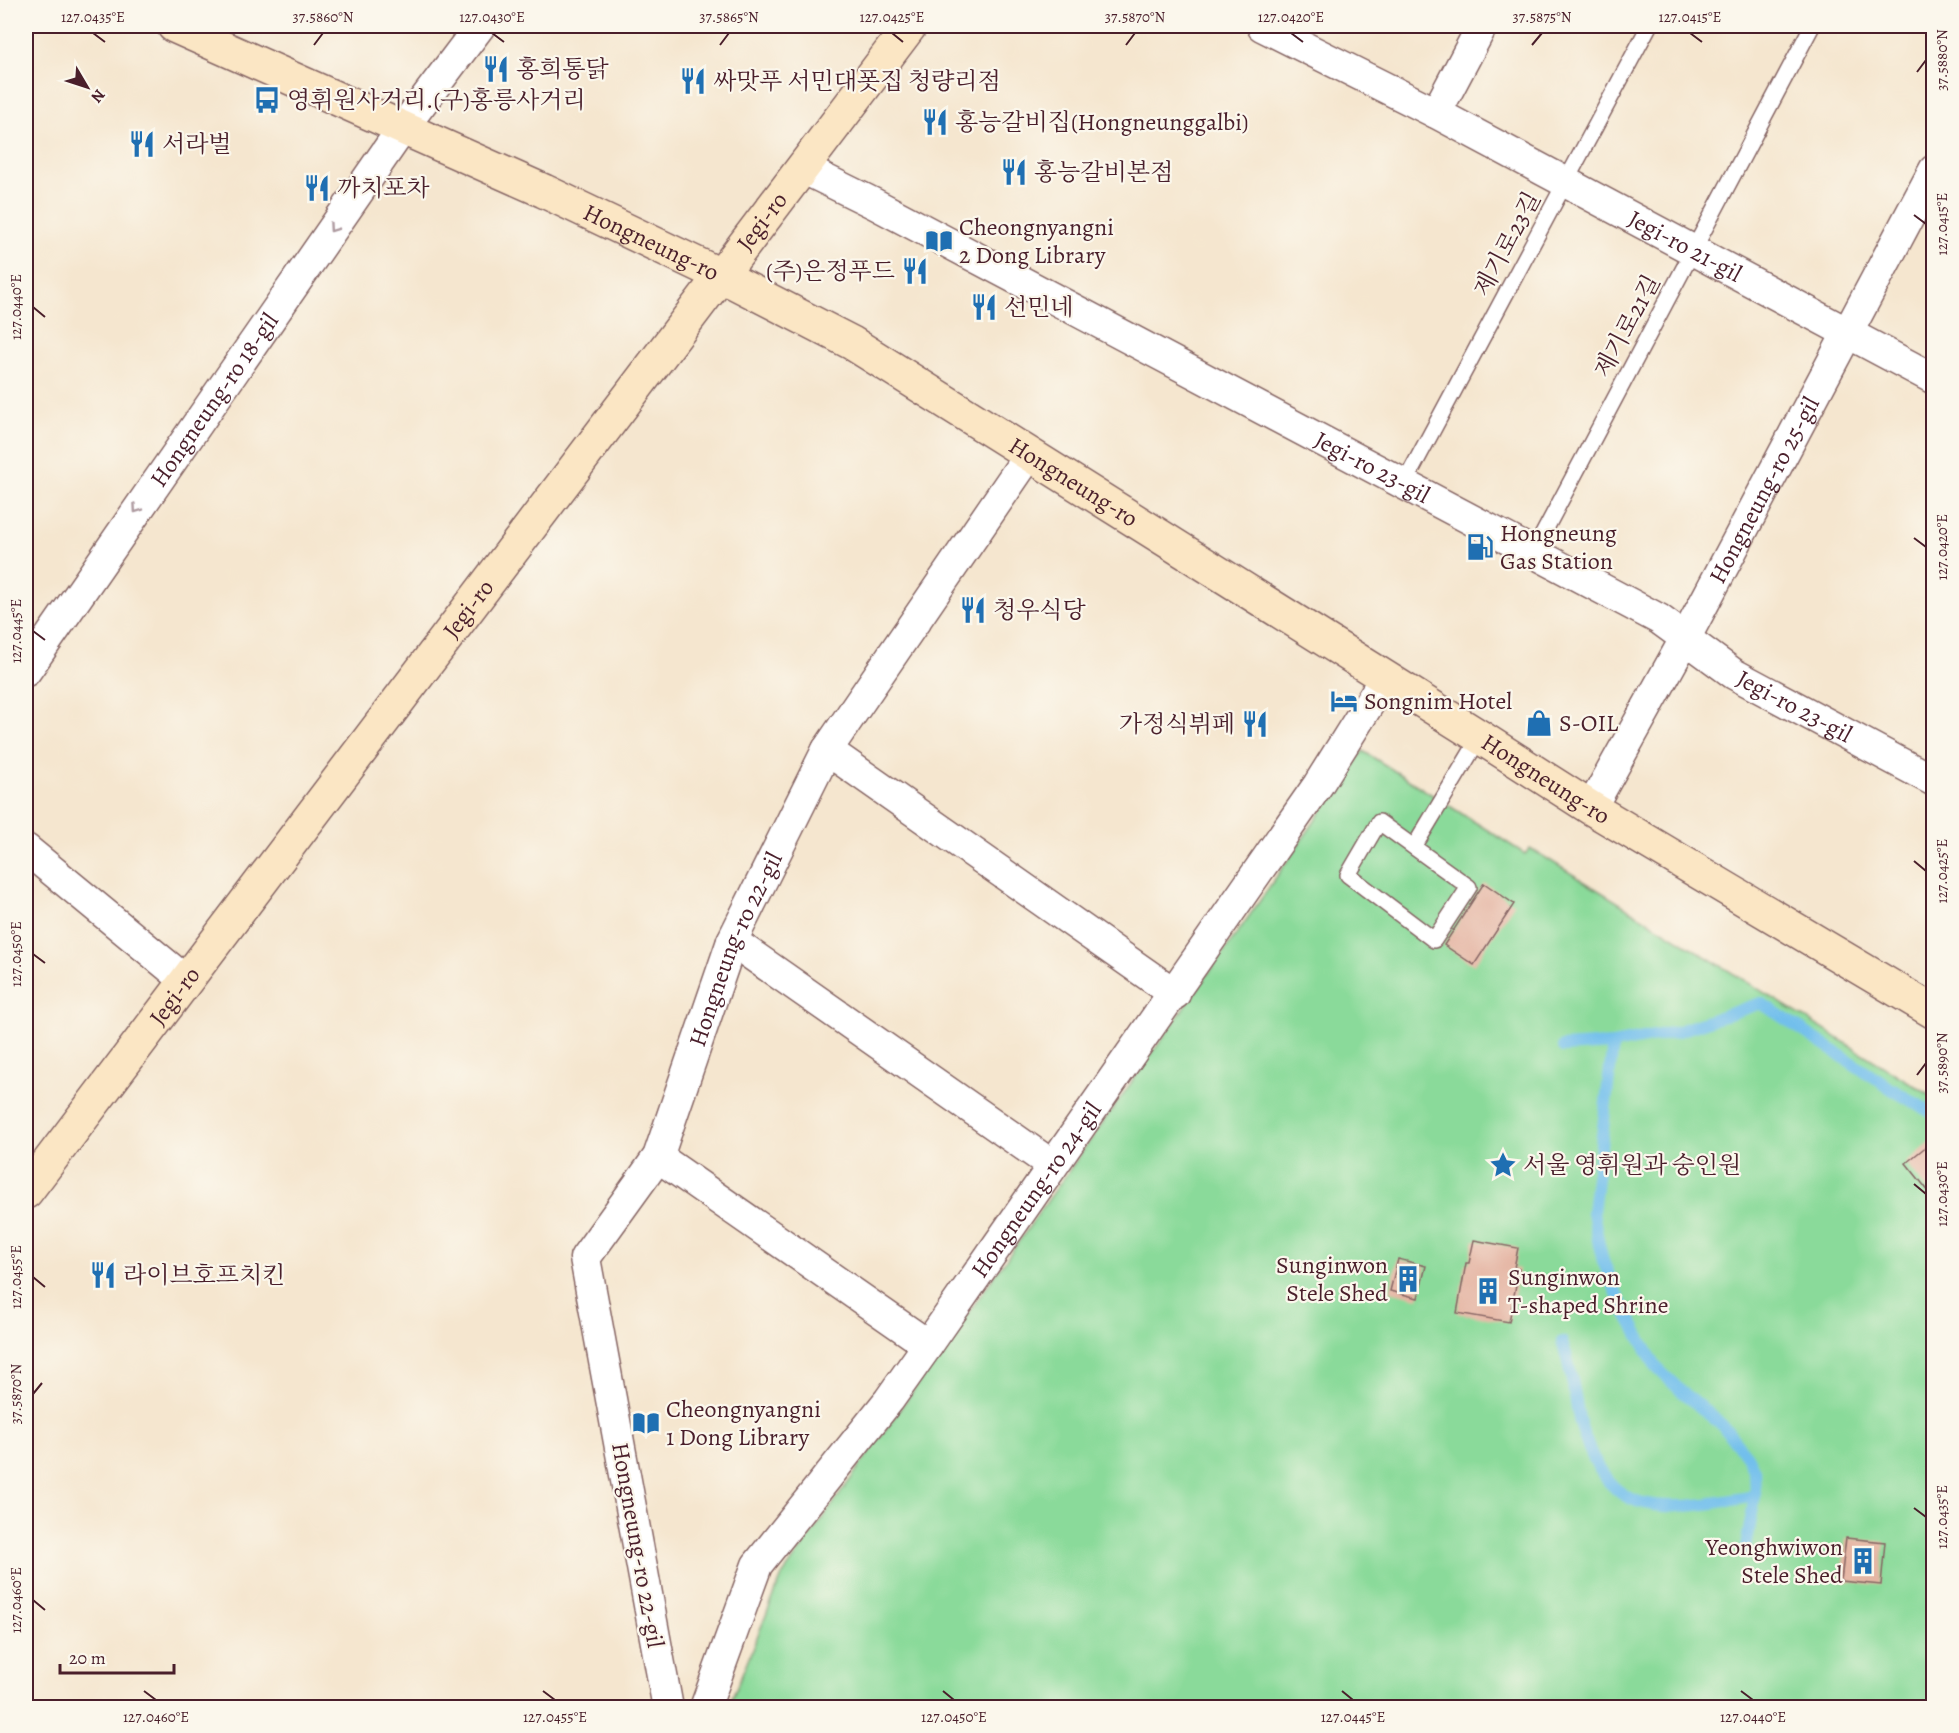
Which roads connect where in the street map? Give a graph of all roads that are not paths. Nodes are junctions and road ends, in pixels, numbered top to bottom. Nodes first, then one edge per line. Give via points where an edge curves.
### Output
1 (174, 26) edge
2 (480, 26) edge
3 (910, 26) edge
4 (1262, 26) edge
5 (1482, 26) edge
6 (1649, 26) edge
7 (1812, 26) edge
8 (1436, 113) junction
9 (402, 129) junction
10 (802, 168) junction
11 (1934, 170) edge
12 (1565, 182) junction
13 (1693, 250) junction
14 (720, 275) junction
15 (1848, 333) junction
16 (1934, 379) edge
17 (1029, 455) junction
18 (1404, 484) junction
19 (1533, 553) junction
20 (1685, 639) junction
21 (26, 671) edge
22 (1385, 678) junction
23 (1480, 737) junction
24 (827, 750) junction
25 (1934, 780) edge
26 (1591, 808) junction
27 (1414, 847) junction
28 (26, 849) edge
29 (732, 941) junction
30 (185, 980) junction
31 (1175, 994) junction
32 (1934, 1012) edge
33 (658, 1157) junction
34 (1052, 1165) junction
35 (26, 1192) edge
36 (928, 1345) junction
37 (668, 1707) edge
38 (705, 1707) edge

1 - 9 main road, Hongneung-ro
2 - 9 street, Hongneung-ro 18-gil
3 - 10 main road, Jegi-ro
4 - 8 street, Jegi-ro 21-gil
5 - 8 street
6 - 12 lane, 제기로23길
7 - 13 lane, 제기로21길
8 - 12 street, Jegi-ro 21-gil
9 - 14 main road, Hongneung-ro
9 -> 21 street, Hongneung-ro 18-gil
10 - 14 main road, Jegi-ro
10 - 18 street, Jegi-ro 23-gil
11 - 15 street, Hongneung-ro 25-gil
12 - 13 street, Jegi-ro 21-gil
12 - 18 lane, 제기로23길
13 - 15 street, Jegi-ro 21-gil
13 - 19 lane, 제기로21길
14 - 17 main road, Hongneung-ro via 852,343
14 - 30 main road, Jegi-ro
15 - 16 street, Jegi-ro 21-gil
15 - 20 street, Hongneung-ro 25-gil
17 - 22 main road, Hongneung-ro
17 - 24 street, Hongneung-ro 22-gil
18 - 19 street, Jegi-ro 23-gil
19 - 20 street, Jegi-ro 23-gil via 1659,619
20 - 25 street, Jegi-ro 23-gil via 1734,674
20 - 26 street, Hongneung-ro 25-gil
22 - 23 main road, Hongneung-ro
22 - 31 street, Hongneung-ro 24-gil via 1318,785
23 - 26 main road, Hongneung-ro
23 - 27 lane
24 - 29 street, Hongneung-ro 22-gil
24 - 31 street
26 - 32 main road, Hongneung-ro
27 - 27 lane via 1379,822 1348,875 1434,940 1469,887
28 - 30 street
29 - 33 street, Hongneung-ro 22-gil
29 - 34 street
30 - 35 main road, Jegi-ro
31 - 34 street, Hongneung-ro 24-gil
33 - 36 street
33 - 37 street, Hongneung-ro 22-gil via 585,1258
34 - 36 street, Hongneung-ro 24-gil
36 - 38 street, Hongneung-ro 24-gil via 757,1565

